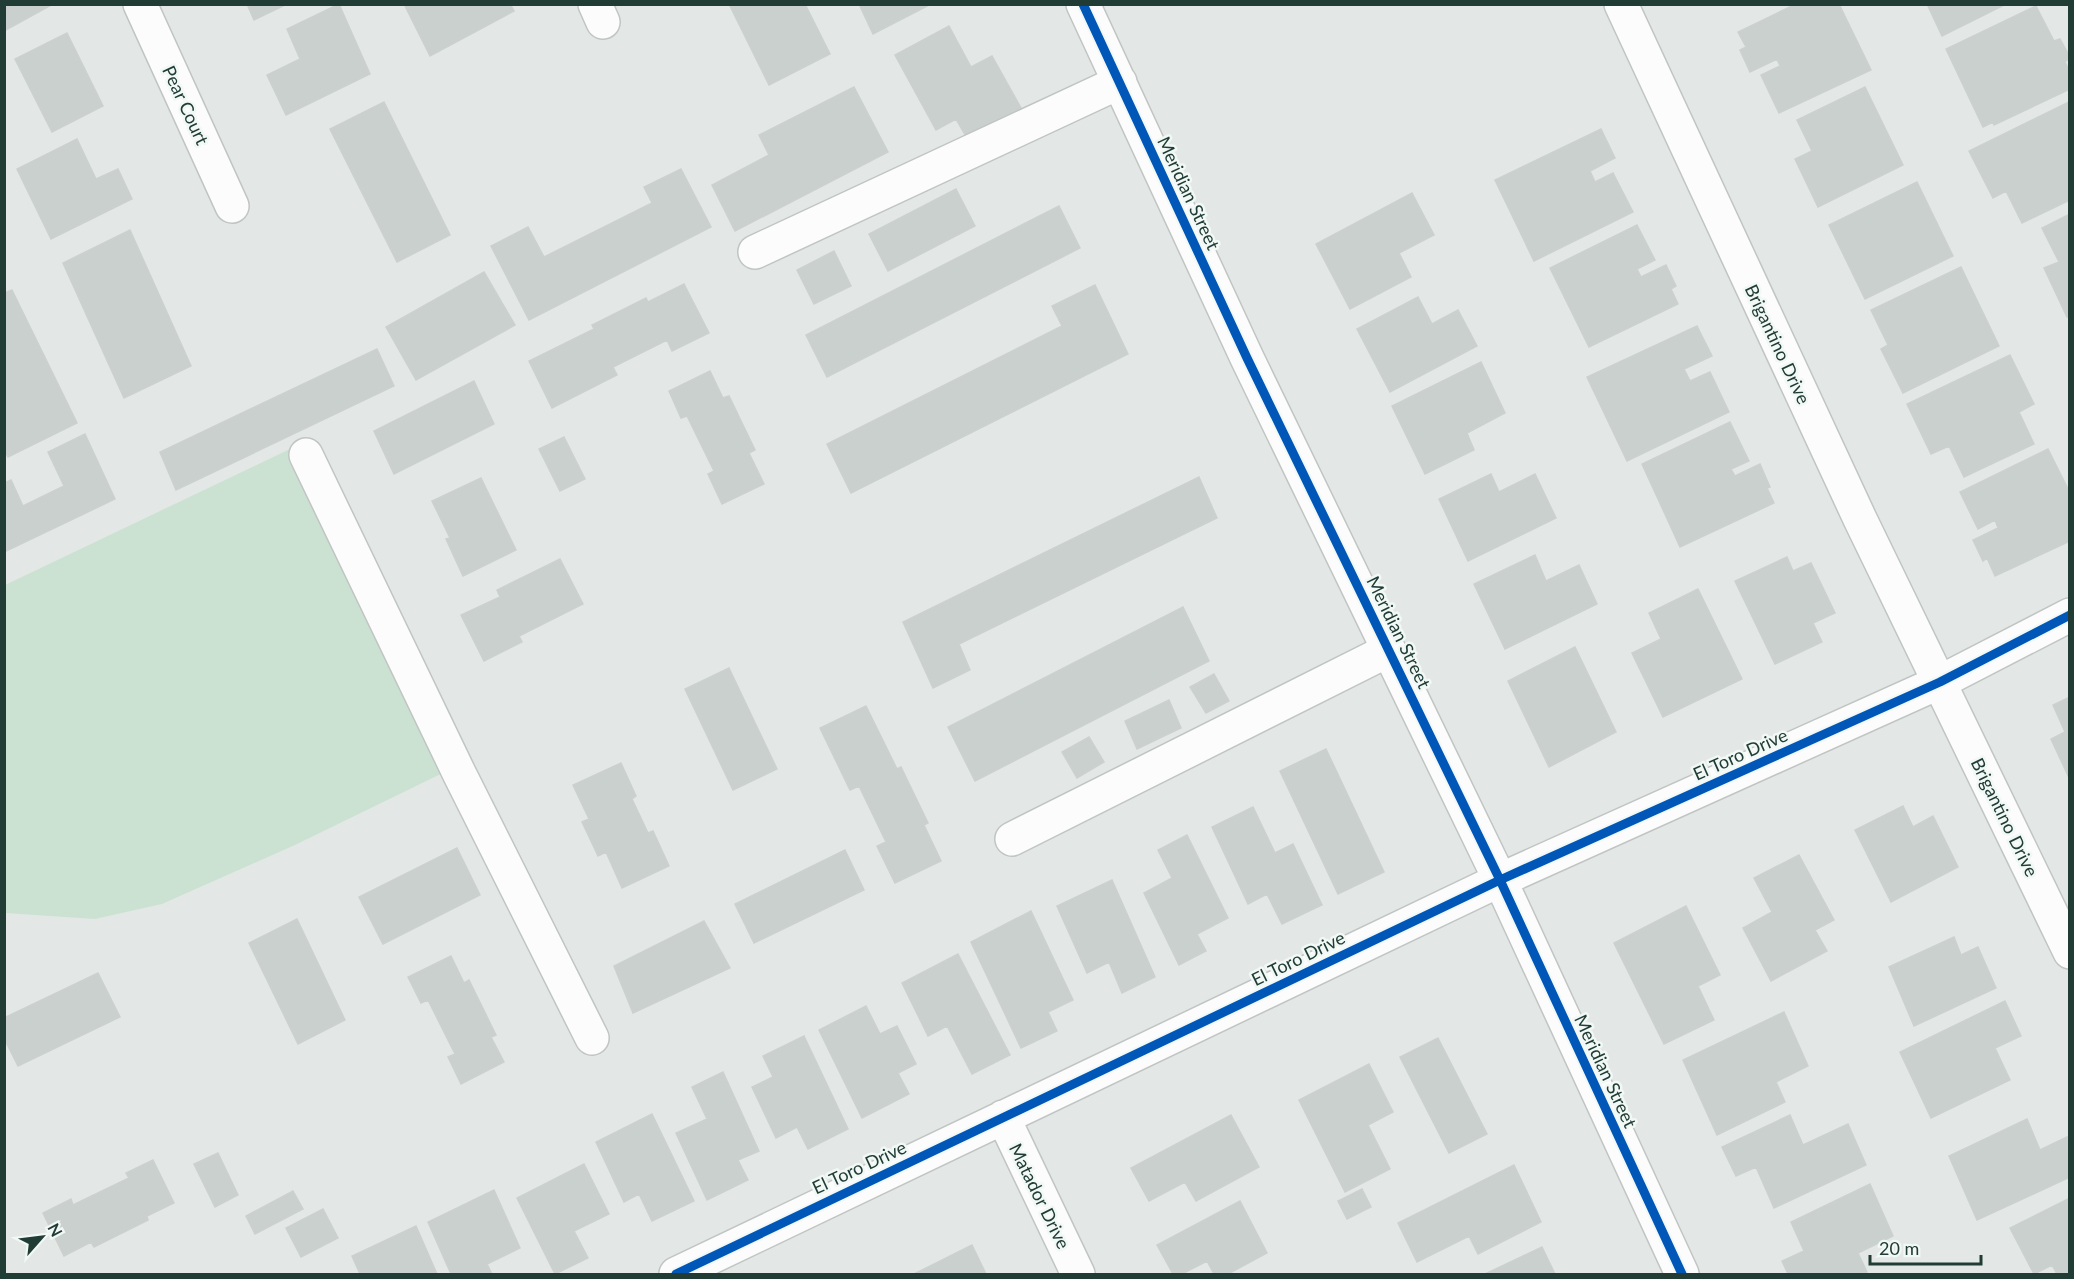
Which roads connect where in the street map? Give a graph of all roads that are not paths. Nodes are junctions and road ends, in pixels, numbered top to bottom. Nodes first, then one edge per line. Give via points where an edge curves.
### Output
1 (140, 4) edge
2 (1083, 4) edge
3 (1621, 4) edge
4 (1120, 82) junction
5 (232, 206) dead end
6 (755, 252) dead end
7 (306, 455) dead end
8 (2070, 615) edge
9 (1389, 650) junction
10 (1940, 682) junction
11 (1012, 839) dead end
12 (1500, 880) junction
13 (2070, 952) edge
14 (592, 1038) dead end
15 (1002, 1117) junction
16 (676, 1275) edge
17 (1078, 1275) edge
18 (1682, 1275) edge

1 - 5 street, Pear Court
2 - 4 street, Meridian Street
3 - 10 street, Brigantino Drive
4 - 6 street
4 - 9 street, Meridian Street via 1247,358
7 - 14 street
8 - 10 street
9 - 11 street
9 - 12 street, Meridian Street
10 - 12 street, El Toro Drive
10 - 13 street, Brigantino Drive
12 - 15 street, El Toro Drive
12 - 18 street, Meridian Street
15 - 16 street, El Toro Drive
15 - 17 street, Matador Drive

